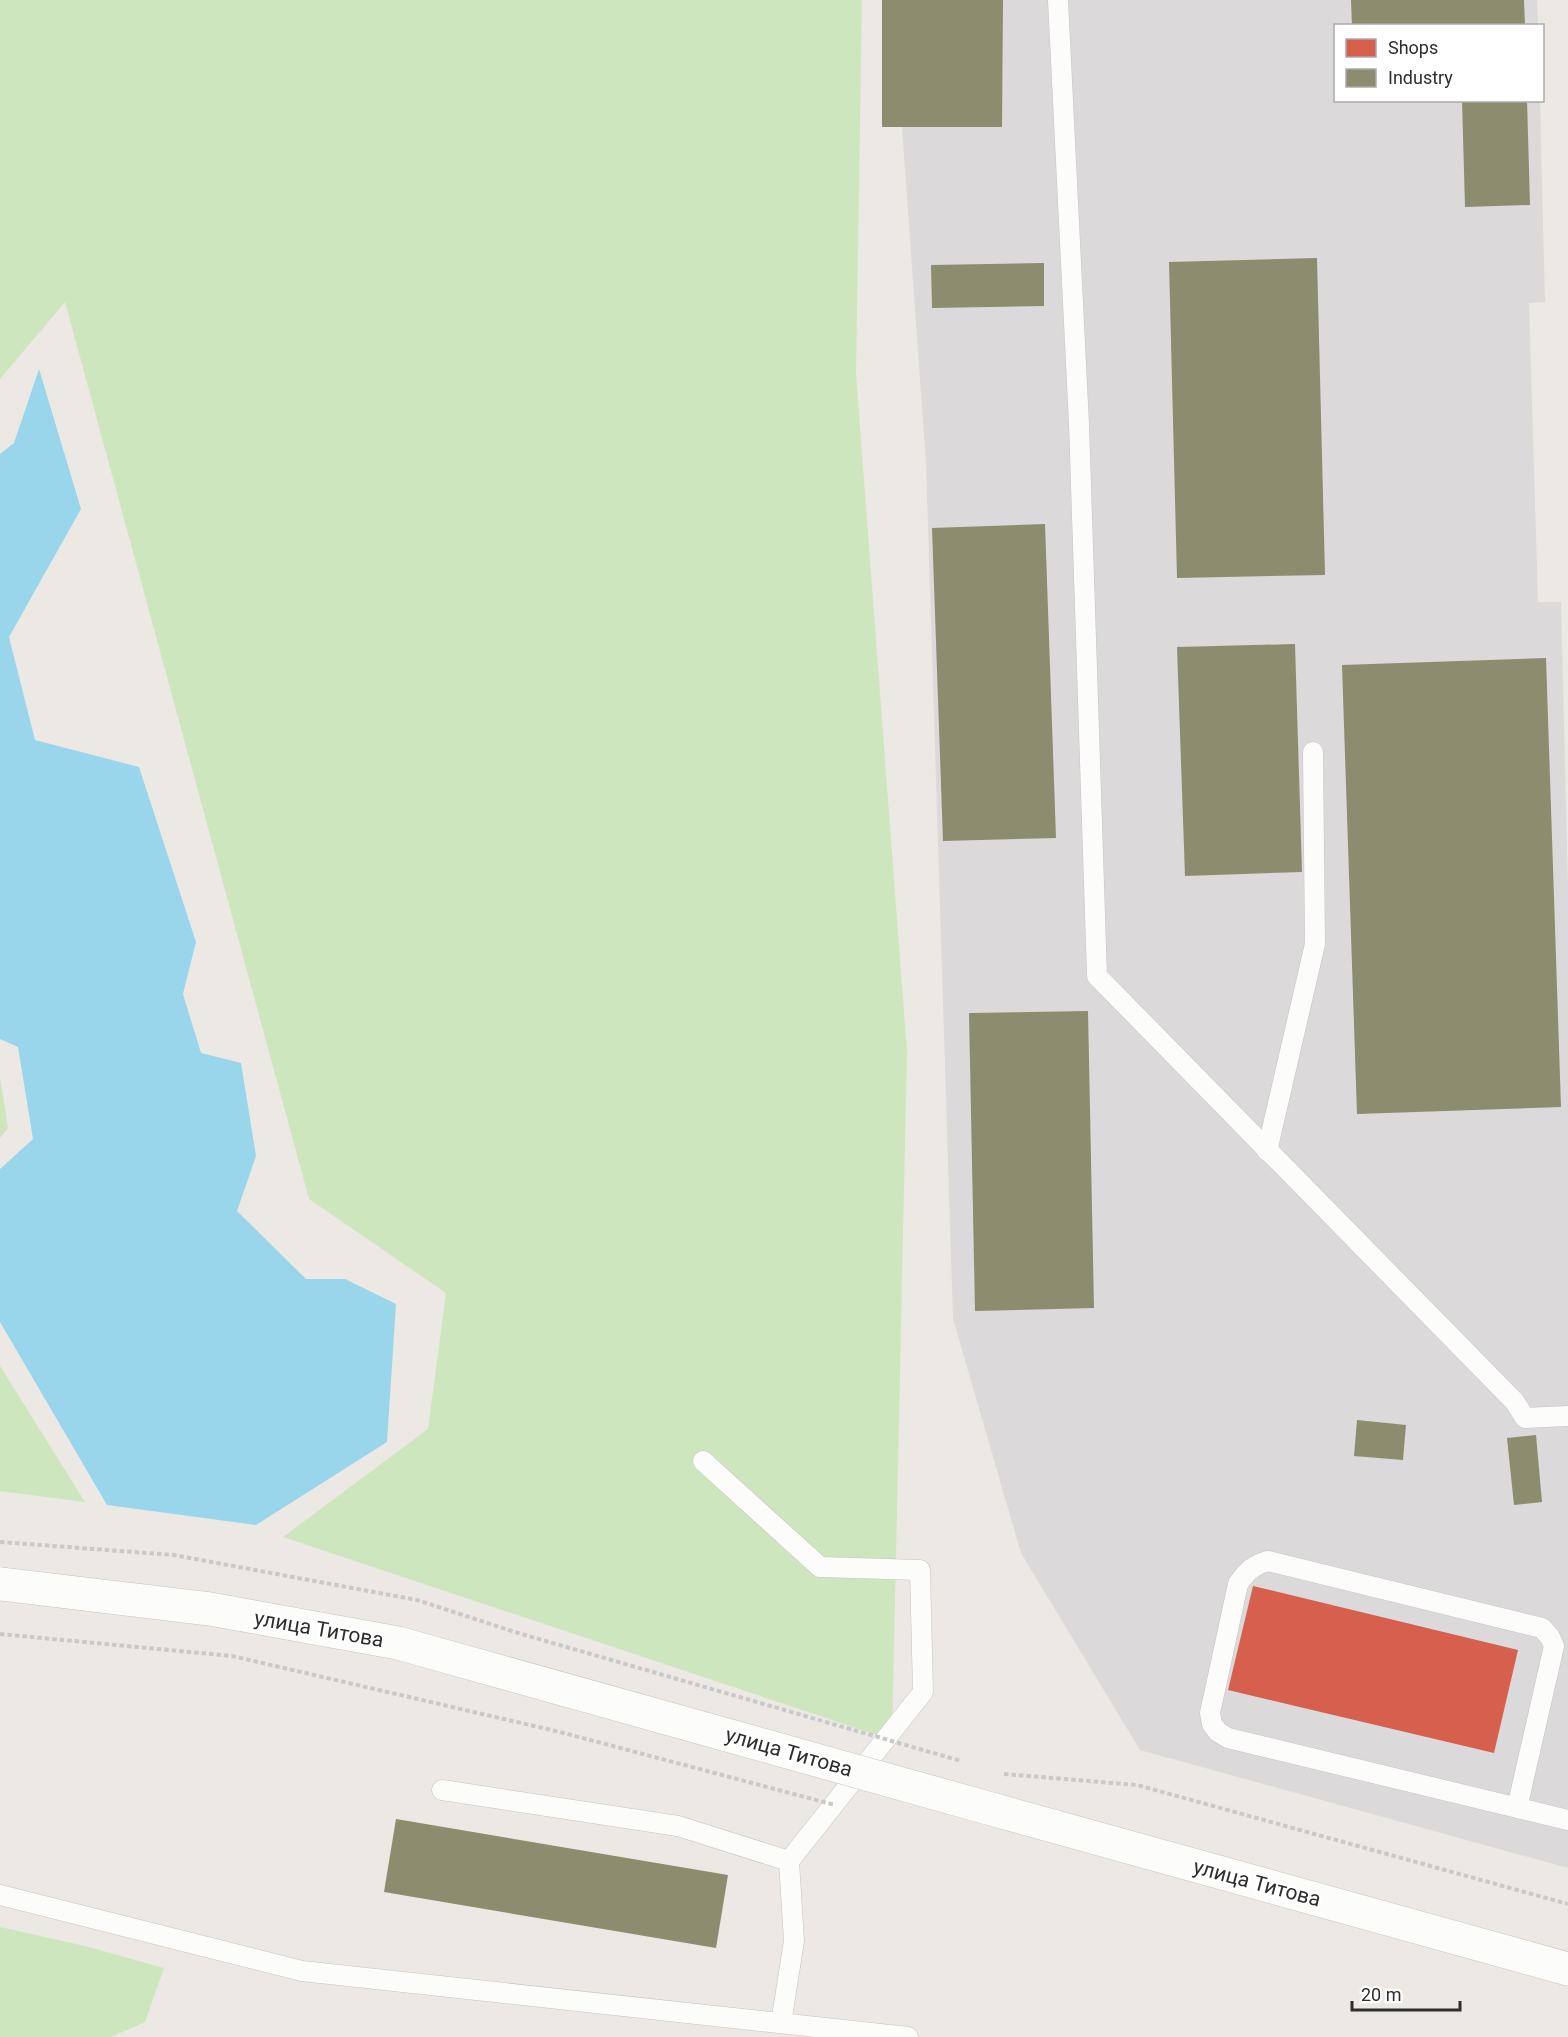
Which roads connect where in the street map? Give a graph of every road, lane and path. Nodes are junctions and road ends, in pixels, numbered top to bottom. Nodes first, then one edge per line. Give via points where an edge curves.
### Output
1 (1058, 0) edge
2 (1313, 752) dead end
3 (1267, 1151) junction
4 (1568, 1416) edge
5 (703, 1461) dead end
6 (0, 1584) edge
7 (0, 1634) edge
8 (1004, 1774) dead end
9 (442, 1790) dead end
10 (839, 1806) dead end
11 (1517, 1808) junction
12 (1568, 1820) edge
13 (789, 1861) junction
14 (0, 1895) edge
15 (1568, 1904) edge
16 (1568, 1969) edge
17 (781, 2023) junction
18 (908, 2037) edge

1 - 3 lane via 1079,424 1097,975
2 - 3 lane via 1315,944
3 - 4 lane via 1515,1402 1526,1418
5 - 13 lane via 820,1567 920,1570 923,1692
6 - 16 main road, улица Титова, bridge via 210,1609 398,1643
7 - 10 path, bridge via 232,1656 560,1732
8 - 15 path via 1137,1785
9 - 13 lane via 678,1826
11 - 11 lane via 1554,1646 1542,1628 1268,1562 1247,1571 1238,1584 1211,1701 1212,1724 1218,1732 1228,1738
11 - 12 lane
13 - 17 lane via 794,1941
14 - 17 lane via 302,1971
17 - 18 lane

